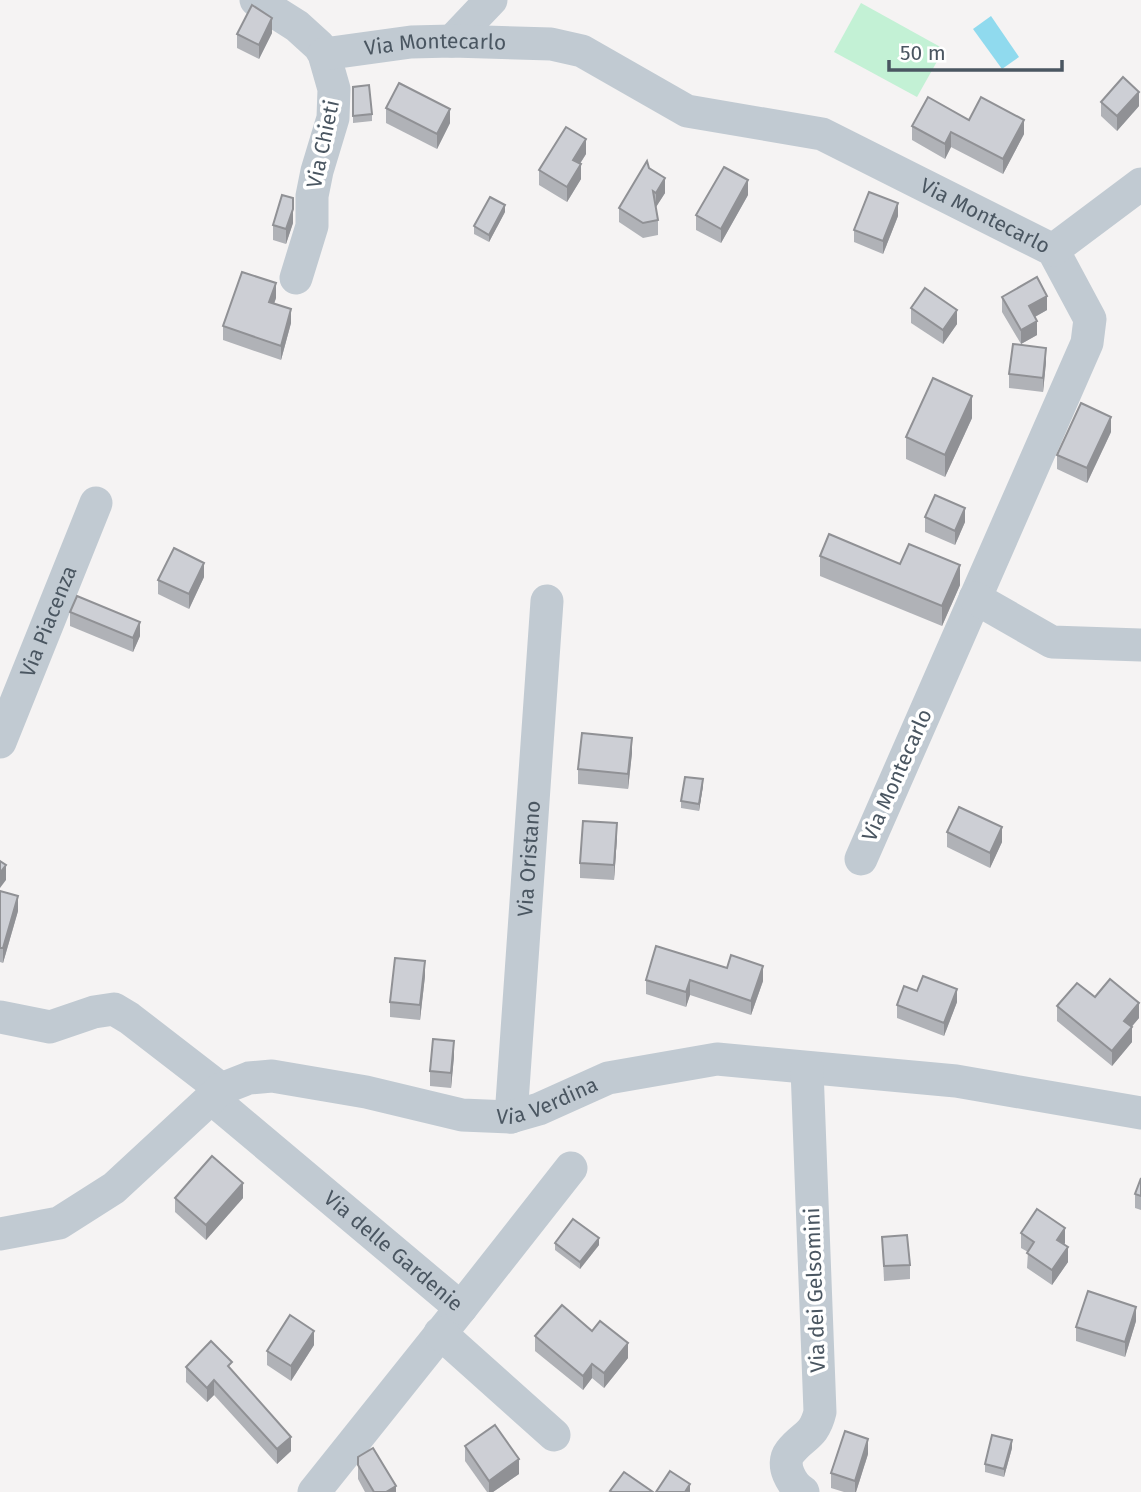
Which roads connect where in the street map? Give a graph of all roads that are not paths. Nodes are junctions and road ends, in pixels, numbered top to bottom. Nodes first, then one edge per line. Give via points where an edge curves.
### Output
1 (256, 0) edge
2 (491, 0) edge
3 (452, 41) junction
4 (324, 54) junction
5 (1141, 184) edge
6 (1054, 250) junction
7 (296, 278) dead end
8 (96, 503) dead end
9 (975, 598) junction
10 (547, 601) dead end
11 (1141, 645) edge
12 (0, 742) edge
13 (861, 859) dead end
14 (0, 1017) edge
15 (807, 1069) junction
16 (216, 1094) junction
17 (1141, 1113) edge
18 (511, 1117) junction
19 (571, 1168) dead end
20 (0, 1234) edge
21 (461, 1308) junction
22 (440, 1333) junction
23 (554, 1435) dead end
24 (314, 1492) edge
25 (803, 1492) edge

1 - 4 street, Via Chieti via 298,26
2 - 3 street
3 - 4 street, Via Montecarlo
3 - 6 street, Via Montecarlo via 551,44 582,51 687,111 822,134
4 - 7 street, Via Chieti via 334,89 333,118 312,196 312,226
5 - 6 street
6 - 9 street, Via Montecarlo via 1090,318 1087,343
8 - 12 street, Via Piacenza
9 - 11 street via 1052,642
9 - 13 street, Via Montecarlo
10 - 18 street, Via Oristano
14 - 16 street, Via delle Gardenie via 50,1027 114,1009
15 - 17 street, Via Verdina via 956,1081
15 - 18 street, Via Verdina via 716,1059 658,1067 608,1077
15 - 25 street, Via dei Gelsomini via 820,1412 809,1436 786,1461 795,1488
16 - 18 street, Via Verdina via 249,1078 272,1076 461,1115
16 - 20 street, Via Verdina via 114,1188 58,1223
16 - 21 street, Via delle Gardenie
19 - 21 street
21 - 22 street, Via delle Gardenie
22 - 23 street
22 - 24 street, Via delle Gardenie

